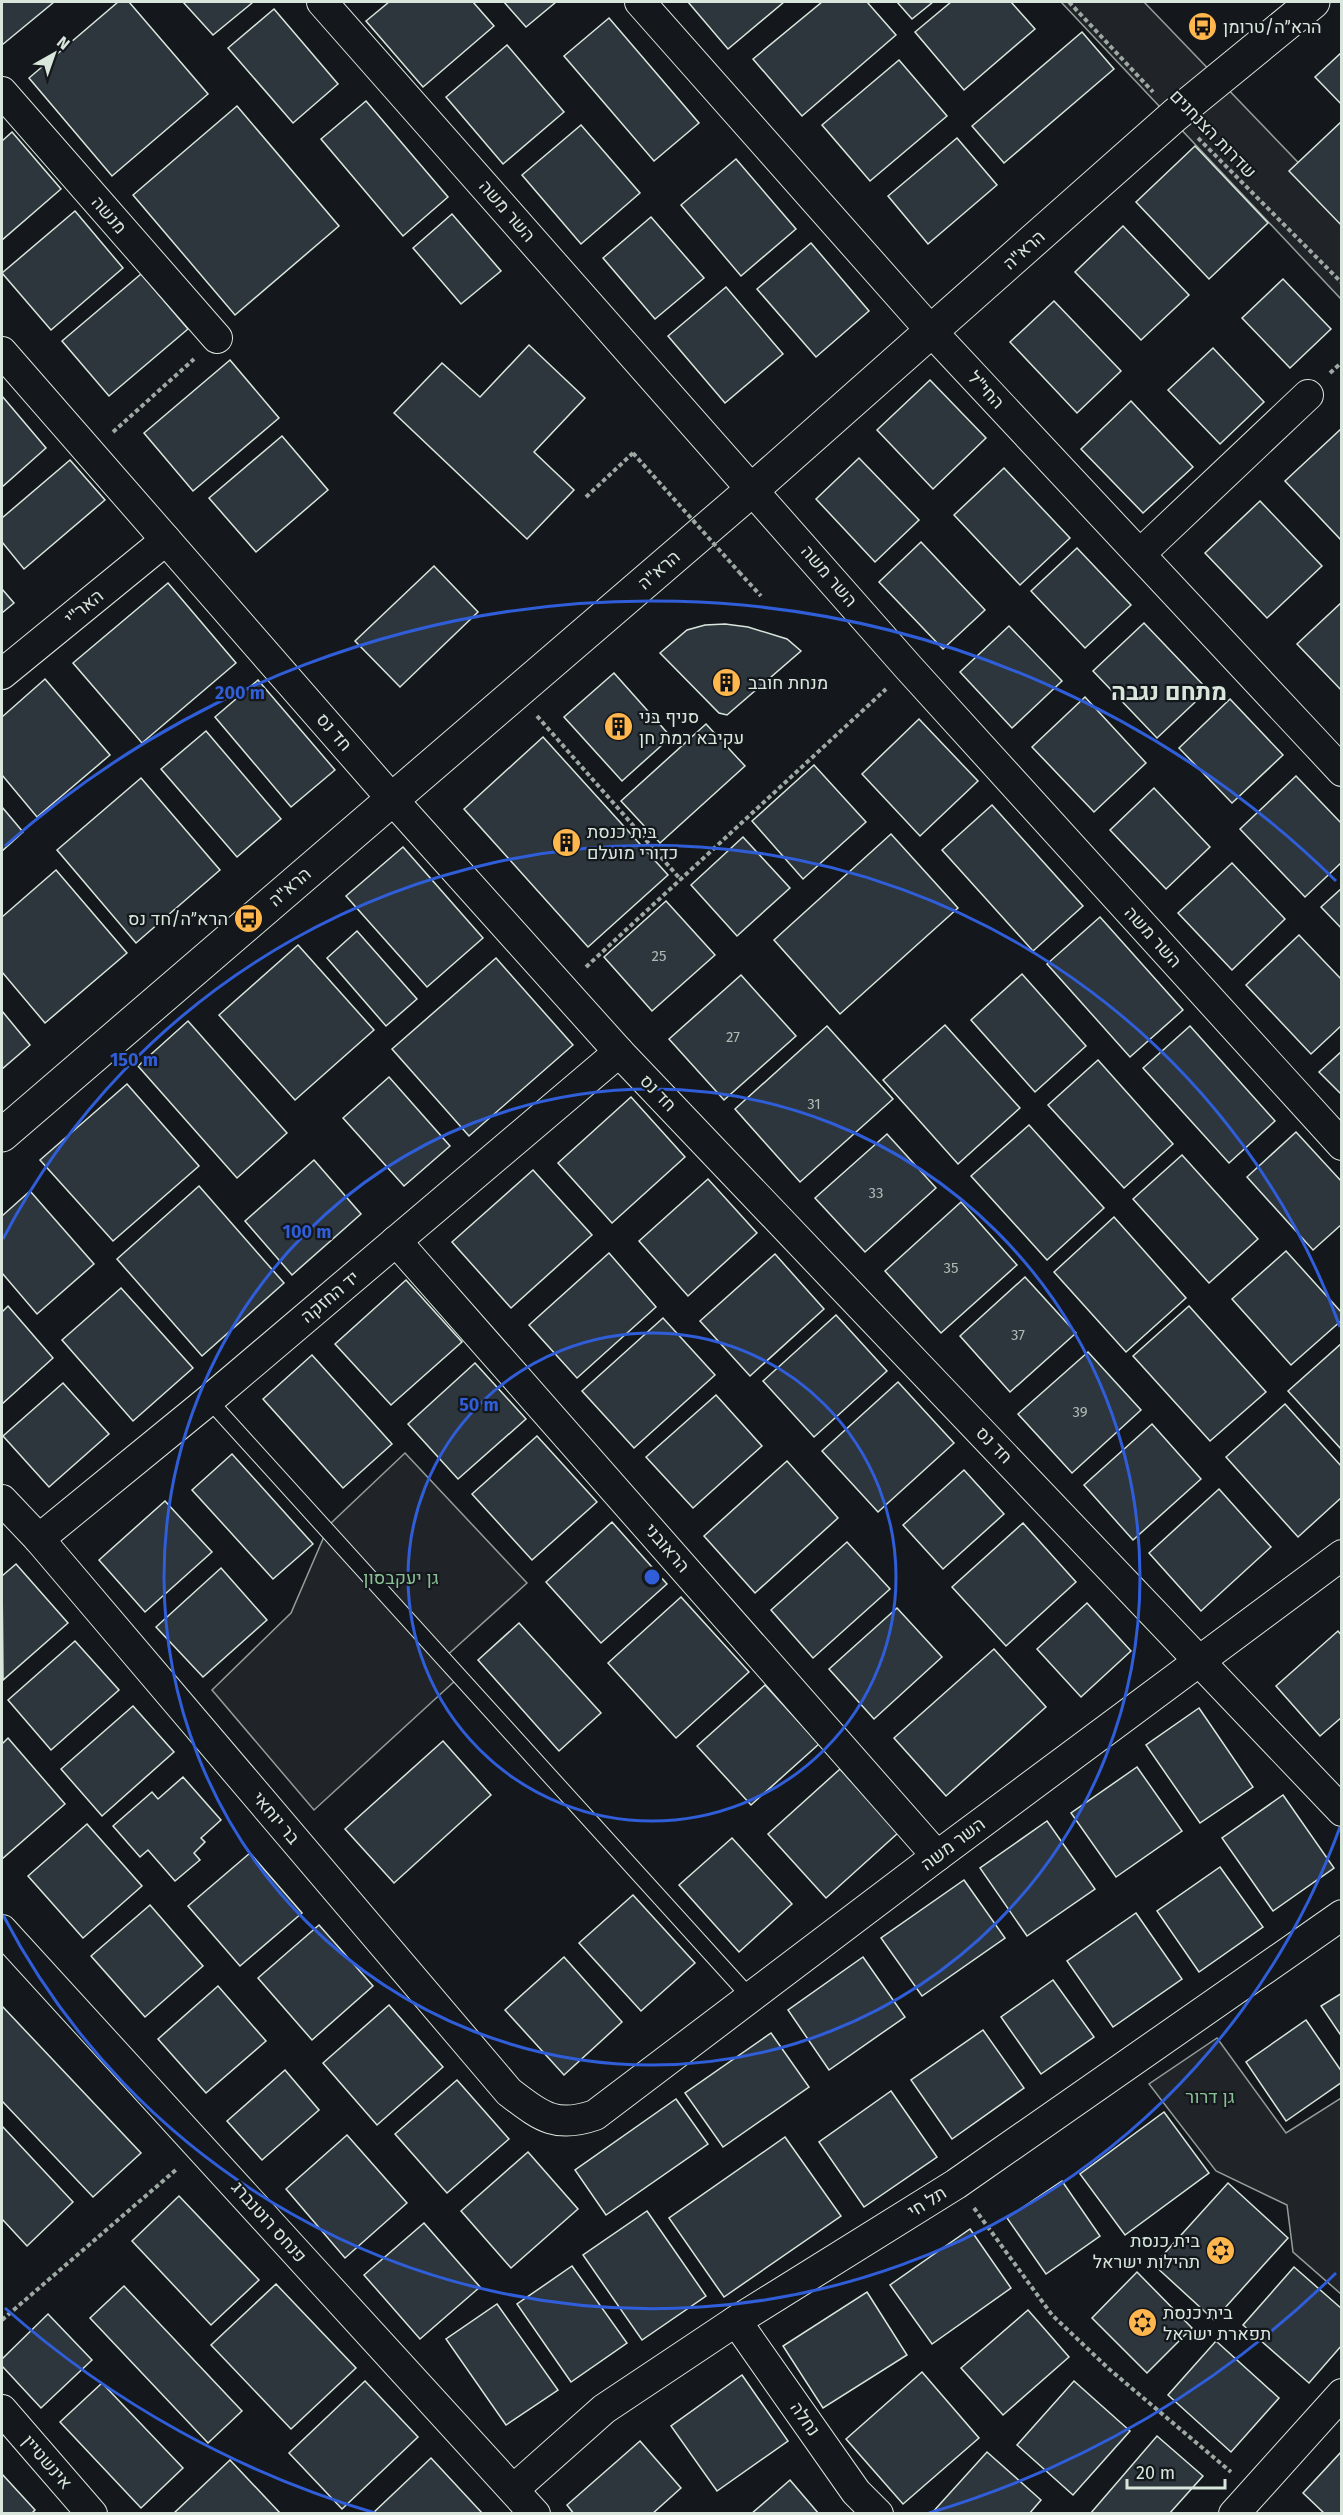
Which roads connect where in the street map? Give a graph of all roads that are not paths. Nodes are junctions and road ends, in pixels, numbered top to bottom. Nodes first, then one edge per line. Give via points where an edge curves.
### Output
1 (322, 2) edge
2 (640, 2) edge
3 (1313, 2) edge
4 (2, 92) edge
5 (932, 332) junction
6 (217, 338) road end
7 (2, 352) edge
8 (1308, 395) dead end
9 (753, 489) junction
10 (166, 540) junction
11 (1140, 554) junction
12 (2, 674) edge
13 (1341, 771) edge
14 (392, 799) junction
15 (619, 1052) junction
16 (2, 1135) edge
17 (1341, 1145) edge
18 (396, 1241) junction
19 (209, 1400) junction
20 (2, 1500) edge
21 (39, 1539) junction
22 (1341, 1555) edge
23 (1201, 1660) junction
24 (1341, 1811) edge
25 (937, 1856) junction
26 (1341, 1915) edge
27 (2, 1930) edge
28 (750, 1996) junction
29 (560, 2122) joint
30 (735, 2321) junction
31 (1341, 2394) edge
32 (2, 2410) edge
33 (514, 2489) junction
34 (92, 2514) edge
35 (535, 2514) edge
36 (878, 2514) edge
37 (1234, 2514) edge

1 - 9 street, השר משה
2 - 5 street, החי"ל
3 - 5 street, הרא"ה via 1175,115
4 - 6 street, מנשה
5 - 9 street, הרא"ה
5 - 11 street, החי"ל
7 - 10 street, חד נס
8 - 11 street
9 - 14 street, הרא"ה
9 - 17 street, השר משה via 909,668
10 - 12 street, האר"י
10 - 14 street, חד נס
11 - 13 street, החי"ל
14 - 15 street, חד נס
14 - 16 street, הרא"ה
15 - 18 street, יד החזקה
15 - 23 street, חד נס
18 - 19 street, יד החזקה
18 - 25 street, הראובני
19 - 21 street, יד החזקה
19 - 28 lane
20 - 21 street, בר יוחאי
21 - 29 street, בר יוחאי via 509,2092 540,2115
22 - 23 street, השר משה
23 - 24 street, חד נס
23 - 25 street, השר משה
25 - 28 street, השר משה
26 - 30 street, תל חי via 956,2184
27 - 33 street, פנחס רוטנברג
28 - 29 street, השר משה via 595,2115
30 - 33 street, תל חי via 604,2409
30 - 36 street, נחלה via 856,2492
31 - 37 street
32 - 34 street, אינשטיין
33 - 35 street, פנחס רוטנברג

